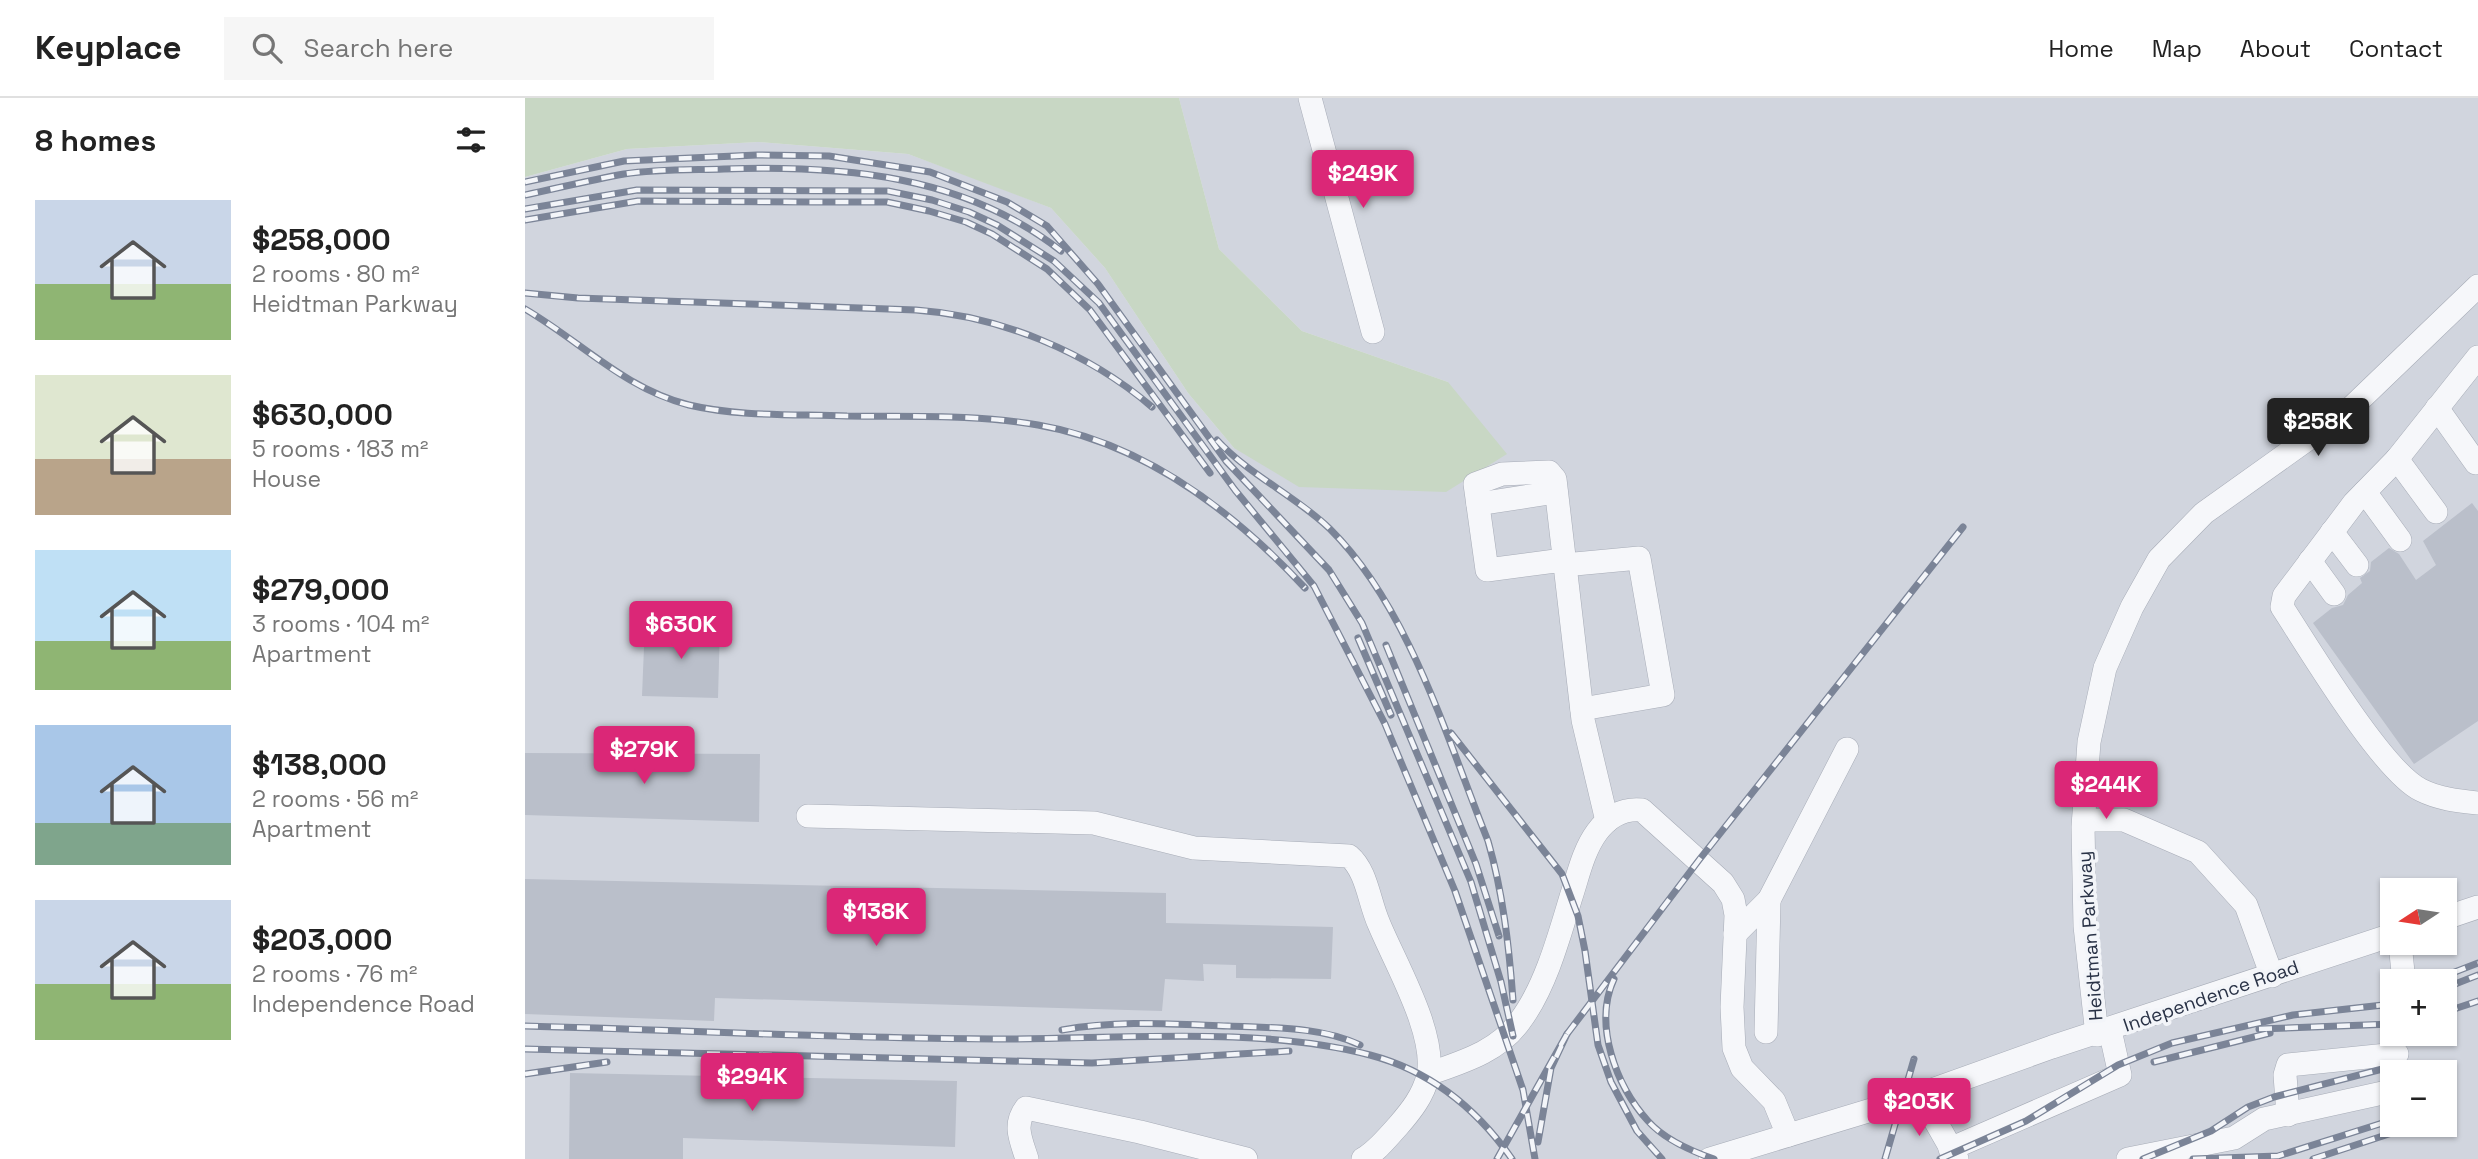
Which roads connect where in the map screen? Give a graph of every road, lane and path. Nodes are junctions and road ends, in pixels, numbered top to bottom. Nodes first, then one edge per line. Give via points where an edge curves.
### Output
1 (1310, 98) edge
2 (2478, 286) edge
3 (1373, 332) dead end
4 (2478, 357) edge
5 (2437, 408) junction
6 (2397, 459) junction
7 (2476, 463) dead end
8 (2365, 492) junction
9 (2436, 512) dead end
10 (2332, 532) junction
11 (2400, 540) dead end
12 (2310, 561) junction
13 (1564, 563) junction
14 (2357, 565) dead end
15 (2334, 594) dead end
16 (1582, 709) junction
17 (1847, 749) dead end
18 (2478, 803) edge
19 (808, 816) dead end
20 (2084, 820) junction
21 (1607, 821) junction
22 (1769, 900) junction
23 (2478, 907) edge
24 (2457, 914) edge
25 (1735, 934) junction
26 (2380, 940) edge
27 (2272, 976) junction
28 (1766, 1032) dead end
29 (2103, 1033) junction
30 (2400, 1054) edge
31 (1428, 1074) junction
32 (1920, 1094) junction
33 (2380, 1094) edge
34 (2288, 1115) junction
35 (1788, 1135) junction
36 (1953, 1154) edge
37 (1027, 1159) edge
38 (1246, 1159) edge
39 (1363, 1159) edge
40 (1710, 1159) edge
41 (2128, 1159) edge

1 - 3 street
2 - 20 street, Heidtman Parkway via 2350,409 2204,513 2159,559 2131,607 2105,668 2089,742
4 - 5 street
5 - 6 street
5 - 7 street
6 - 8 street
6 - 9 street
8 - 10 street
8 - 11 street
10 - 12 street
10 - 14 street
12 - 15 street
12 - 18 street via 2284,596 2282,607 2386,761 2419,789
13 - 13 street via 1555,479 1549,472 1502,474 1475,484 1487,570
13 - 16 street
13 - 16 street via 1639,558 1663,695
16 - 21 street
17 - 22 street
19 - 31 street via 1094,823 1194,848 1349,856 1359,869 1423,1031
20 - 27 street via 2124,820 2198,852 2246,905
20 - 29 street, Heidtman Parkway via 2085,926
21 - 25 street via 1626,810 1652,815 1730,892
21 - 31 street via 1587,850 1539,987 1521,1020 1486,1051
22 - 25 street
22 - 28 street
23 - 24 street
25 - 35 street via 1734,1048 1742,1068 1774,1101
26 - 27 street, Independence Road
27 - 29 street, Independence Road
29 - 32 street, Independence Road
29 - 36 street, Heidtman Parkway via 2120,1074
30 - 34 street via 2288,1065
31 - 39 street via 1412,1111
32 - 35 street, Independence Road
32 - 36 street
33 - 34 street
34 - 41 street via 2252,1124 2247,1133 2234,1138
35 - 40 street, Independence Road
37 - 38 street via 1017,1128 1026,1108

